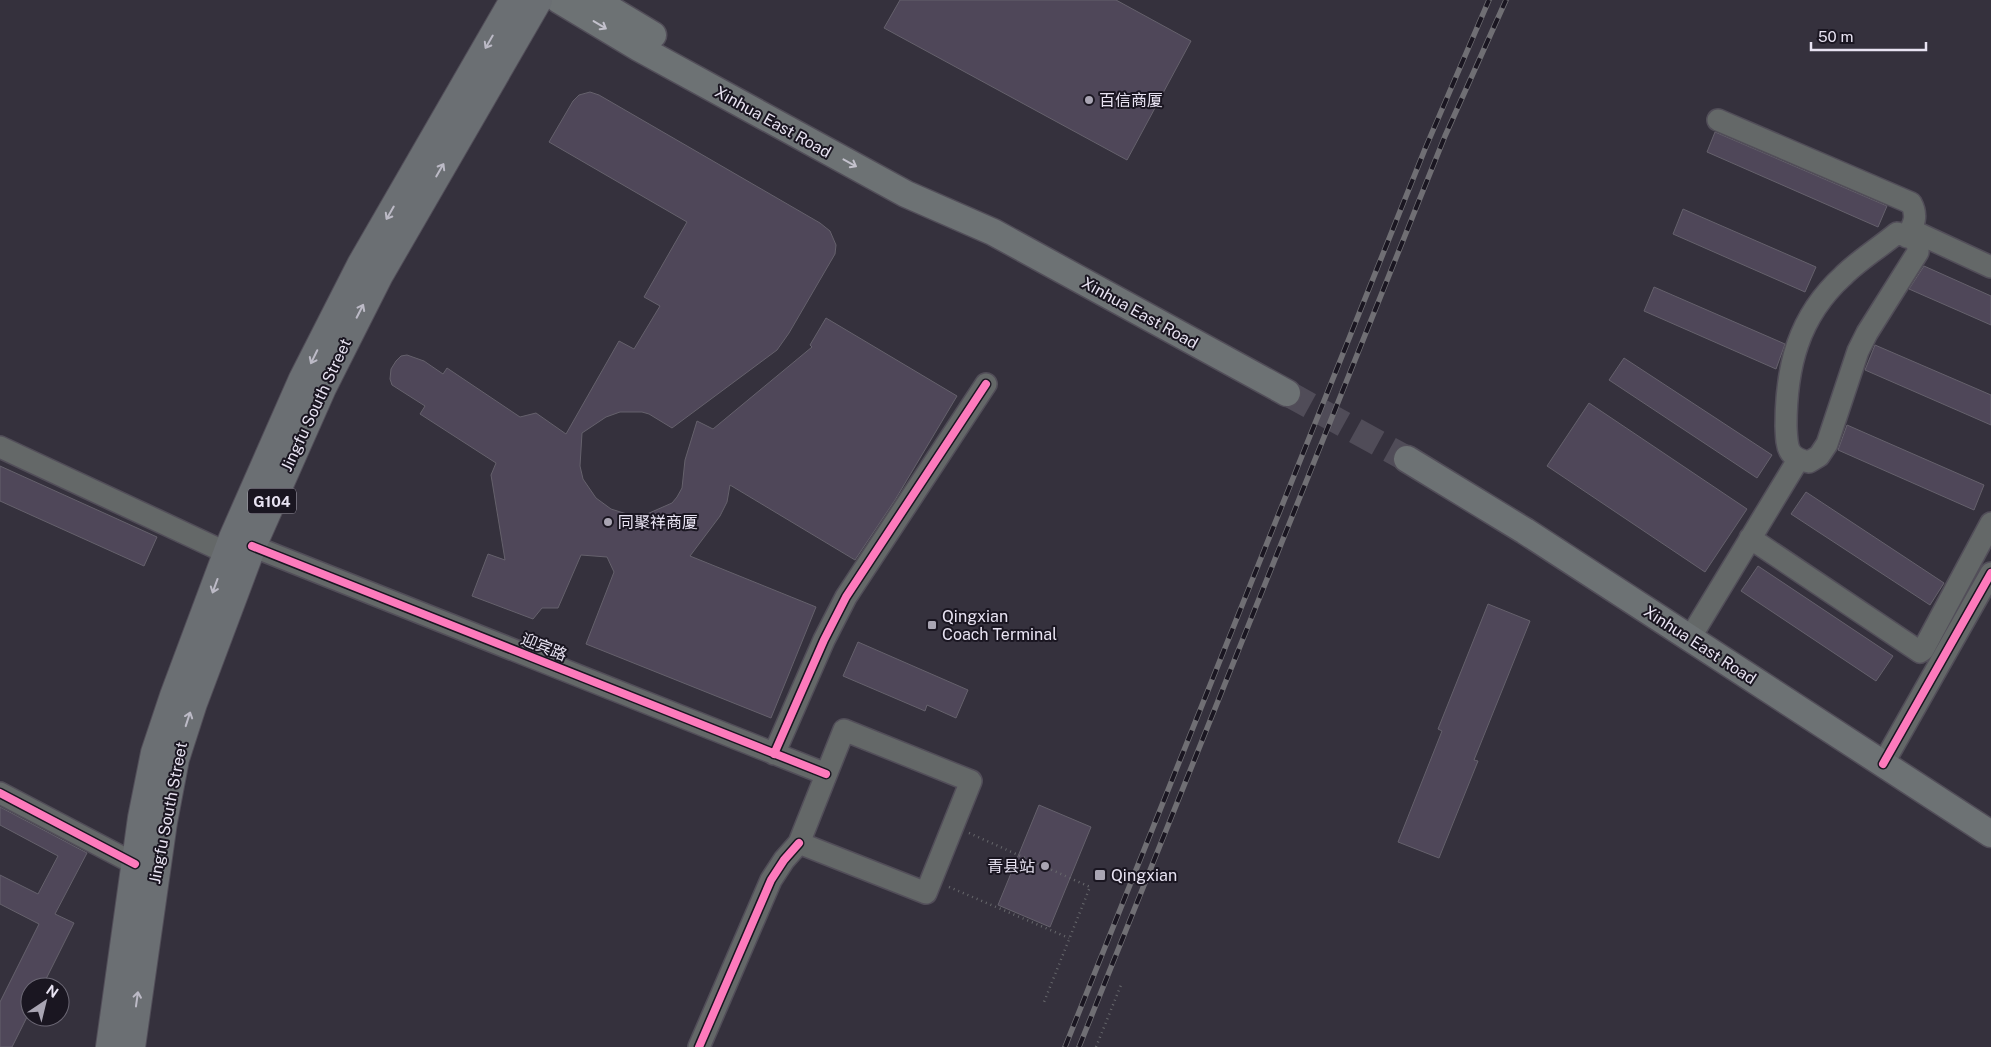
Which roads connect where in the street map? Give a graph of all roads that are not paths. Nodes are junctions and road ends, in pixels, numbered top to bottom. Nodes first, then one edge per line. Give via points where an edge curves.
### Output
1 (514, 0) edge
2 (538, 0) edge
3 (559, 0) edge
4 (595, 0) edge
5 (1718, 120) dead end
6 (993, 232) junction
7 (1909, 233) junction
8 (1991, 268) edge
9 (986, 384) dead end
10 (1287, 393) tunnel mouth
11 (0, 447) edge
12 (1407, 459) tunnel mouth
13 (1798, 460) junction
14 (1991, 523) edge
15 (1750, 538) junction
16 (240, 549) junction
17 (1991, 574) edge
18 (1690, 638) junction
19 (774, 754) junction
20 (1884, 764) junction
21 (826, 774) junction
22 (0, 792) edge
23 (1991, 834) edge
24 (799, 843) junction
25 (136, 864) junction
26 (110, 1047) edge
27 (130, 1047) edge
28 (699, 1047) edge

1 -> 16 highway, Jingfu South Street / G104 via 356,273 281,429
16 -> 2 highway, Jingfu South Street / G104 via 379,275
3 -> 6 main road, Xinhua East Road via 639,48 906,194
4 - 6 main road, Xinhua East Road via 909,176
5 - 7 street via 1912,203 1916,212
6 - 10 main road, Xinhua East Road
7 - 8 street
7 - 13 street via 1918,245 1918,252 1863,342 1827,444 1810,462
7 - 13 street via 1897,233 1860,261 1841,277 1810,316 1799,339 1787,383 1787,444
9 - 19 street via 846,597
11 - 16 street, 迎宾路
12 - 18 main road, Xinhua East Road
13 - 15 street
14 - 15 street via 1924,650 1920,652
15 - 18 street
16 - 19 street, 迎宾路
16 -> 25 highway, Jingfu South Street / G104 via 174,696 155,753
27 -> 16 highway, Jingfu South Street / G104 via 163,822 176,759
17 - 20 street
18 - 20 main road, Xinhua East Road
19 - 21 street, 迎宾路
20 - 23 main road, Xinhua East Road
21 - 24 street
21 - 24 street via 844,730 971,781 926,893
22 - 25 street
24 - 28 street via 771,880
25 - 26 highway, Jingfu South Street / G104

